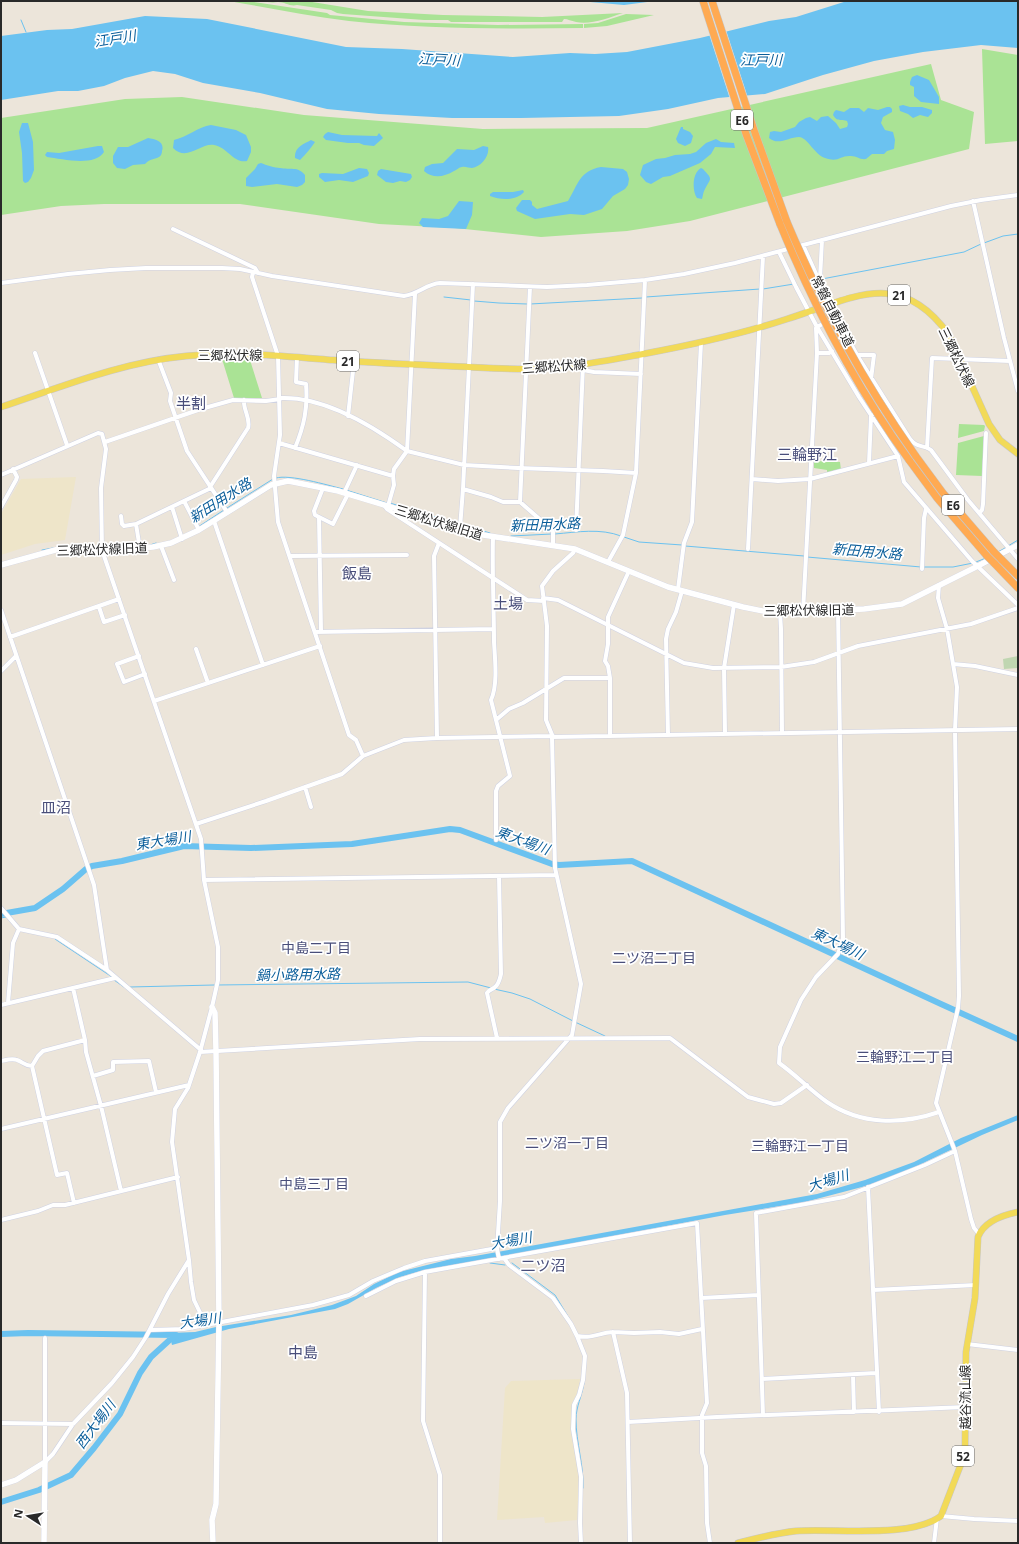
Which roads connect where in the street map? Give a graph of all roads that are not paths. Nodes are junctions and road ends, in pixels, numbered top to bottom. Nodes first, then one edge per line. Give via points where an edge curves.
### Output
1 (703, 1) edge
2 (712, 1) edge
3 (1018, 195) edge
4 (973, 201) junction
5 (173, 229) dead end
6 (822, 240) junction
7 (803, 245) junction
8 (779, 252) junction
9 (763, 256) junction
10 (255, 273) junction
11 (645, 280) junction
12 (819, 280) junction
13 (1, 283) edge
14 (472, 284) junction
15 (795, 285) junction
16 (530, 287) junction
17 (415, 294) junction
18 (830, 304) junction
19 (809, 312) junction
20 (836, 317) junction
21 (817, 327) junction
22 (759, 328) junction
23 (701, 343) junction
24 (832, 351) junction
25 (35, 353) dead end
26 (817, 353) junction
27 (856, 353) junction
28 (642, 354) junction
29 (278, 356) junction
30 (297, 357) junction
31 (158, 360) junction
32 (960, 360) junction
33 (837, 361) junction
34 (1010, 361) junction
35 (354, 362) junction
36 (411, 364) junction
37 (469, 367) junction
38 (583, 367) junction
39 (526, 369) junction
40 (641, 374) junction
41 (871, 379) junction
42 (1018, 391) edge
43 (48, 392) junction
44 (280, 399) junction
45 (244, 400) junction
46 (308, 400) junction
47 (887, 404) junction
48 (1, 407) edge
49 (348, 416) junction
50 (872, 416) junction
51 (175, 418) junction
52 (986, 433) dead end
53 (105, 442) junction
54 (912, 442) junction
55 (279, 443) junction
56 (67, 445) junction
57 (295, 448) junction
58 (927, 448) junction
59 (407, 451) junction
60 (897, 454) junction
61 (1018, 454) edge
62 (912, 458) junction
63 (869, 463) junction
64 (357, 465) junction
65 (464, 465) junction
66 (521, 468) junction
67 (14, 469) junction
68 (579, 470) junction
69 (636, 473) junction
70 (1, 475) edge
71 (393, 476) junction
72 (810, 479) junction
73 (752, 480) junction
74 (275, 482) junction
75 (210, 487) junction
76 (323, 488) junction
77 (463, 489) junction
78 (345, 492) junction
79 (184, 501) junction
80 (520, 502) junction
81 (387, 504) junction
82 (172, 507) junction
83 (1, 508) edge
84 (926, 509) junction
85 (225, 510) junction
86 (979, 513) junction
87 (121, 516) dead end
88 (319, 517) junction
89 (211, 520) junction
90 (136, 524) junction
91 (460, 526) junction
92 (198, 528) junction
93 (576, 530) dead end
94 (181, 537) junction
95 (493, 537) junction
96 (439, 543) junction
97 (553, 545) junction
98 (1018, 545) edge
99 (161, 546) junction
100 (140, 547) junction
101 (1008, 547) junction
102 (103, 548) junction
103 (575, 549) junction
104 (748, 549) dead end
105 (320, 555) junction
106 (406, 555) dead end
107 (290, 556) junction
108 (1018, 560) edge
109 (608, 562) junction
110 (975, 564) junction
111 (1, 565) edge
112 (922, 566) dead end
113 (629, 571) junction
114 (1018, 576) edge
115 (492, 578) junction
116 (174, 580) dead end
117 (939, 585) junction
118 (1018, 588) edge
119 (680, 590) junction
120 (119, 599) junction
121 (544, 599) junction
122 (734, 605) junction
123 (1018, 606) edge
124 (99, 607) junction
125 (1, 610) edge
126 (838, 610) junction
127 (804, 612) junction
128 (780, 613) junction
129 (125, 615) junction
130 (607, 625) junction
131 (494, 628) junction
132 (436, 629) junction
133 (947, 629) junction
134 (321, 631) junction
135 (315, 632) junction
136 (10, 637) junction
137 (320, 646) junction
138 (196, 649) dead end
139 (839, 652) junction
140 (666, 654) junction
141 (16, 656) junction
142 (138, 656) junction
143 (953, 664) junction
144 (263, 665) junction
145 (781, 667) junction
146 (724, 668) junction
147 (1, 671) edge
148 (145, 674) junction
149 (1018, 675) edge
150 (610, 678) junction
151 (208, 683) junction
152 (547, 688) junction
153 (154, 701) junction
154 (496, 720) junction
155 (1018, 729) edge
156 (956, 730) junction
157 (840, 732) junction
158 (725, 733) junction
159 (782, 733) junction
160 (668, 734) junction
161 (610, 735) junction
162 (553, 736) junction
163 (500, 737) junction
164 (437, 738) junction
165 (363, 756) junction
166 (305, 787) junction
167 (311, 807) dead end
168 (196, 824) junction
169 (496, 840) dead end
170 (556, 875) junction
171 (499, 876) junction
172 (204, 880) junction
173 (2, 909) edge
174 (19, 929) junction
175 (107, 970) junction
176 (115, 978) junction
177 (73, 988) junction
178 (8, 1003) junction
179 (1, 1005) edge
180 (212, 1007) junction
181 (497, 1038) junction
182 (570, 1038) junction
183 (85, 1040) junction
184 (200, 1051) junction
185 (216, 1051) junction
186 (1, 1061) edge
187 (32, 1066) junction
188 (93, 1076) junction
189 (189, 1084) junction
190 (807, 1085) junction
191 (156, 1092) junction
192 (101, 1106) junction
193 (939, 1112) junction
194 (44, 1119) junction
195 (1, 1129) edge
196 (954, 1150) junction
197 (178, 1177) junction
198 (868, 1187) junction
199 (121, 1191) junction
200 (74, 1202) junction
201 (1018, 1212) edge
202 (1, 1220) edge
203 (979, 1234) junction
204 (497, 1249) junction
205 (500, 1258) junction
206 (189, 1260) junction
207 (425, 1272) junction
208 (976, 1285) junction
209 (873, 1290) junction
210 (759, 1295) junction
211 (366, 1296) dead end
212 (701, 1298) junction
213 (219, 1323) junction
214 (206, 1325) junction
215 (702, 1329) junction
216 (150, 1330) junction
217 (612, 1332) junction
218 (579, 1336) junction
219 (45, 1338) dead end
220 (966, 1344) junction
221 (1018, 1350) edge
222 (876, 1374) junction
223 (853, 1375) junction
224 (762, 1379) junction
225 (966, 1407) junction
226 (854, 1412) junction
227 (879, 1412) junction
228 (763, 1415) junction
229 (702, 1418) junction
230 (628, 1422) junction
231 (1, 1423) edge
232 (45, 1423) junction
233 (73, 1424) junction
234 (45, 1462) junction
235 (1, 1485) edge
236 (939, 1517) junction
237 (1018, 1521) edge
238 (44, 1543) edge
239 (213, 1543) edge
240 (440, 1543) edge
241 (580, 1543) edge
242 (630, 1543) edge
243 (710, 1543) edge
244 (738, 1543) edge
245 (934, 1543) edge

1 - 62 highway, 常磐自動車道 / E6, bridge via 746,134 794,260 850,369 888,431
2 - 62 highway, 常磐自動車道 / E6, bridge via 770,177 812,278 857,366
3 - 4 street
4 - 6 street
4 - 34 street
5 - 10 street via 255,268
6 - 7 street
6 - 12 street
7 - 8 street
7 - 12 street
8 - 9 street
8 - 15 street
9 - 11 street
9 - 22 street
10 - 13 street via 222,268 146,268 86,272
10 - 17 street via 404,296
10 - 29 street via 252,277
11 - 16 street
11 - 28 street
12 - 15 street
12 - 18 street
14 - 16 street
14 - 17 street via 435,283
14 - 37 street
15 - 19 street
16 - 39 street
17 - 36 street
18 - 19 main road, 三郷松伏線 / 21
18 - 20 street
18 - 32 main road, 三郷松伏線 / 21 via 877,292 907,298 924,307 940,323 949,335
19 - 21 street
19 - 22 main road, 三郷松伏線 / 21
20 - 21 street
20 - 27 street
21 - 24 street
21 - 26 street
22 - 23 main road, 三郷松伏線 / 21
22 - 73 street
23 - 28 main road, 三郷松伏線 / 21
23 - 119 street via 692,522 684,545
24 - 26 street
24 - 33 street
25 - 43 street
26 - 72 street
27 - 33 street
27 - 41 street
27 - 41 street via 874,356
28 - 38 main road, 三郷松伏線 / 21
28 - 40 street
29 - 30 main road, 三郷松伏線 / 21
29 - 31 main road, 三郷松伏線 / 21 via 217,353
29 - 44 street
30 - 35 main road, 三郷松伏線 / 21
30 - 46 street via 296,382 306,384
31 - 43 main road, 三郷松伏線 / 21 via 123,367
31 - 51 street via 170,393
32 - 34 street
32 - 58 street via 932,358
32 - 61 main road, 三郷松伏線 / 21 via 988,424 1000,440
33 - 50 street
34 - 42 street
35 - 36 main road, 三郷松伏線 / 21
35 - 49 street
36 - 37 main road, 三郷松伏線 / 21
36 - 59 street
37 - 39 main road, 三郷松伏線 / 21
37 - 65 street
38 - 39 main road, 三郷松伏線 / 21
38 - 40 street via 594,372
38 - 68 street
39 - 66 street
40 - 69 street
41 - 47 street
43 - 48 main road, 三郷松伏線 / 21
43 - 56 street
44 - 45 street
44 - 46 street
44 - 55 street
45 - 51 street via 233,400
45 - 75 street via 243,406 250,424
46 - 49 street
46 - 57 street via 303,429
47 - 50 street
47 - 54 street
49 - 59 street via 387,436
50 - 60 street
50 - 63 street
51 - 53 street
51 - 75 street via 187,451
52 - 86 street via 983,504
53 - 56 street via 102,434 98,433
53 - 102 street via 101,488
54 - 58 street
54 - 60 street
55 - 57 street
55 - 74 street
56 - 67 street
57 - 64 street
58 - 86 street
59 - 65 street
59 - 71 street via 396,466
60 - 63 street
60 - 84 street via 904,482
62 - 114 highway, 常磐自動車道 / E6, bridge
62 - 118 highway, 常磐自動車道 / E6, bridge via 937,498
63 - 72 street
64 - 71 street
64 - 78 street
65 - 66 street
65 - 77 street
66 - 68 street
66 - 80 street
67 - 70 street
67 - 83 street via 17,477
68 - 69 street
68 - 93 street
69 - 109 street via 622,537
71 - 81 street via 394,485
72 - 73 street
72 - 127 street
73 - 104 street
74 - 76 street, 三郷松伏線旧道 via 293,482
74 - 85 street, 三郷松伏線旧道
74 - 107 street via 278,522
75 - 79 street
75 - 85 street
76 - 78 street, 三郷松伏線旧道
76 - 88 street via 314,511
77 - 80 street via 503,502
77 - 91 street
78 - 81 street, 三郷松伏線旧道
78 - 88 street via 333,524
79 - 82 street
79 - 92 street
80 - 97 street via 553,534
81 - 91 street, 三郷松伏線旧道
81 - 96 street via 387,510
82 - 90 street
82 - 94 street
84 - 110 street
84 - 112 street
85 - 89 street, 三郷松伏線旧道
86 - 101 street
87 - 90 street via 124,526
88 - 105 street
89 - 92 street, 三郷松伏線旧道
89 - 144 street
90 - 100 street
91 - 95 street, 三郷松伏線旧道
92 - 94 street, 三郷松伏線旧道
94 - 99 street, 三郷松伏線旧道
95 - 97 street, 三郷松伏線旧道
95 - 115 street
96 - 115 street
96 - 132 street via 434,556
97 - 103 street, 三郷松伏線旧道
98 - 101 street, 三郷松伏線旧道
99 - 100 street, 三郷松伏線旧道
99 - 116 street
100 - 102 street, 三郷松伏線旧道
101 - 108 street
101 - 110 street, 三郷松伏線旧道
102 - 111 street, 三郷松伏線旧道 via 59,549
102 - 120 street
103 - 109 street, 三郷松伏線旧道
103 - 121 street via 542,586
105 - 106 street
105 - 107 street
105 - 134 street
107 - 135 street
109 - 113 street, 三郷松伏線旧道
110 - 117 street, 三郷松伏線旧道
110 - 123 street
113 - 119 street, 三郷松伏線旧道
113 - 130 street via 608,617
115 - 121 street via 527,600
115 - 131 street
117 - 126 street, 三郷松伏線旧道 via 902,604
117 - 133 street via 938,598
119 - 122 street, 三郷松伏線旧道
119 - 140 street via 676,612 668,629
120 - 124 street
120 - 129 street
121 - 130 street via 558,600
121 - 152 street via 547,626
122 - 128 street, 三郷松伏線旧道
122 - 146 street
123 - 133 street via 978,622
124 - 129 street via 104,622
124 - 136 street
125 - 136 street
126 - 127 street, 三郷松伏線旧道
126 - 139 street
127 - 128 street, 三郷松伏線旧道
128 - 145 street
129 - 142 street
130 - 140 street
130 - 150 street via 608,644 605,661
131 - 132 street
131 - 154 street via 494,693 491,700
132 - 134 street
132 - 164 street
133 - 139 street
133 - 143 street
134 - 135 street
135 - 137 street
136 - 141 street
137 - 144 street
137 - 165 street via 349,735 356,740
138 - 151 street
139 - 145 street via 814,662
139 - 157 street
140 - 146 street via 684,663
140 - 160 street
141 - 147 street
141 - 175 street via 90,870 96,891
142 - 148 street
142 - 148 street via 118,664 124,682
143 - 149 street
143 - 156 street via 957,687
144 - 151 street
145 - 146 street
145 - 159 street
146 - 158 street
148 - 153 street
150 - 152 street via 564,678
150 - 161 street
151 - 153 street
152 - 154 street via 509,709
152 - 162 street via 546,720
153 - 168 street
154 - 163 street
155 - 156 street
156 - 157 street
156 - 193 street via 959,996 936,1103
157 - 159 street
157 - 190 street via 843,938 836,956 816,977 800,1000 779,1051 779,1063
158 - 159 street
158 - 160 street
160 - 161 street
161 - 162 street
162 - 163 street
162 - 170 street
163 - 164 street
163 - 169 street via 510,776 496,790
164 - 165 street via 404,740
165 - 166 street via 342,774
166 - 167 street
166 - 168 street
168 - 172 street via 201,842
170 - 171 street
170 - 182 street via 581,984 574,1031
171 - 172 street
171 - 181 street via 501,974 499,982 487,993
172 - 180 street via 218,947 218,980
173 - 174 street
174 - 175 street via 57,938
174 - 178 street via 14,943
175 - 176 street
176 - 177 street
176 - 184 street
177 - 178 street
177 - 183 street
178 - 179 street
180 - 184 street
180 - 185 street via 215,1012
181 - 182 street
181 - 185 street via 420,1039
182 - 190 street via 670,1038 748,1097 774,1104 781,1103
182 - 204 street via 502,1117
183 - 187 street via 43,1051
183 - 188 street
184 - 185 street
184 - 189 street
185 - 213 street
186 - 187 street via 12,1059
187 - 194 street
188 - 191 street via 113,1070 113,1062 148,1062
188 - 192 street
189 - 191 street
189 - 197 street via 175,1109 172,1142
190 - 193 street via 837,1108 872,1120 911,1120
191 - 192 street
192 - 194 street
192 - 199 street
193 - 196 street
194 - 195 street
194 - 200 street via 58,1175 67,1173
196 - 198 street
196 - 203 street via 971,1219
197 - 199 street
197 - 206 street
198 - 209 street
198 - 210 street via 844,1197 756,1213
199 - 200 street
200 - 202 street via 52,1205
201 - 203 main road via 995,1220
203 - 208 main road, 越谷流山線 / 52
204 - 205 street
204 - 213 street via 425,1261 398,1269 333,1300
205 - 207 street
205 - 212 street via 697,1223
205 - 218 street via 553,1298
206 - 214 street via 194,1300
206 - 216 street
207 - 211 street via 396,1281
207 - 240 street via 423,1421 440,1475
208 - 209 street
208 - 220 main road, 越谷流山線 / 52
209 - 222 street
210 - 212 street
210 - 224 street
212 - 215 street
213 - 214 street
213 - 239 street
214 - 216 street via 184,1329
215 - 217 street via 679,1334
215 - 229 street via 707,1403
216 - 233 street via 112,1383
217 - 218 street via 589,1338
217 - 230 street via 627,1392
218 - 241 street via 584,1356 583,1380 574,1405 573,1429 581,1477
219 - 232 street
220 - 221 street
220 - 225 main road, 越谷流山線 / 52
222 - 223 street
222 - 227 street
223 - 224 street
223 - 226 street
224 - 228 street
225 - 227 street
225 - 236 main road, 越谷流山線 / 52 via 964,1454
226 - 227 street
226 - 228 street
228 - 229 street
229 - 230 street
229 - 243 street via 702,1453 706,1466
230 - 242 street
231 - 232 street
232 - 233 street
232 - 234 street
233 - 234 street
234 - 235 street via 16,1480
234 - 238 street
236 - 237 street
236 - 244 main road via 898,1530 797,1531 772,1534
236 - 245 street

